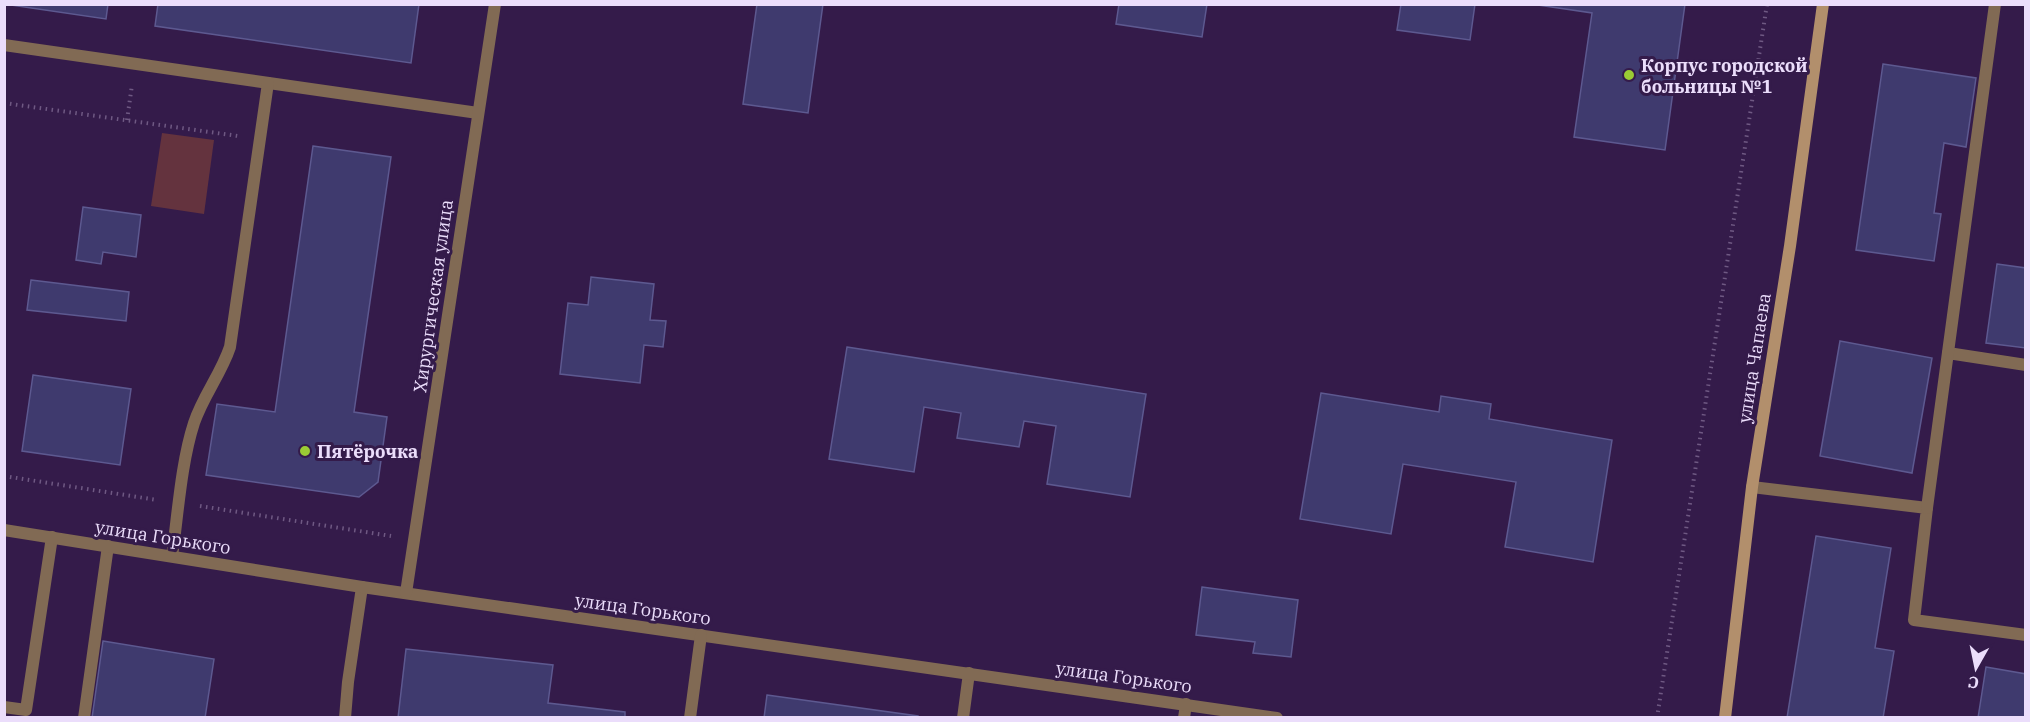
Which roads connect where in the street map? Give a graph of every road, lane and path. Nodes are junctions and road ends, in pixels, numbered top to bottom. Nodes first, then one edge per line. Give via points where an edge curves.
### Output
1 (495, 4) edge
2 (1767, 4) edge
3 (1823, 4) edge
4 (1995, 4) edge
5 (4, 45) edge
6 (135, 64) junction
7 (268, 83) junction
8 (4, 103) edge
9 (478, 113) junction
10 (127, 120) junction
11 (260, 139) junction
12 (1948, 353) junction
13 (2025, 365) edge
14 (4, 476) edge
15 (1752, 487) junction
16 (180, 503) junction
17 (1927, 508) junction
18 (4, 530) edge
19 (52, 537) junction
20 (415, 539) junction
21 (108, 546) junction
22 (172, 556) junction
23 (362, 587) junction
24 (406, 593) junction
25 (701, 635) junction
26 (2025, 635) edge
27 (969, 673) junction
28 (1186, 704) junction
29 (4, 707) edge
30 (84, 717) edge
31 (345, 717) edge
32 (690, 717) edge
33 (963, 717) edge
34 (1184, 717) edge
35 (1277, 717) edge
36 (1657, 717) edge
37 (1725, 717) edge

1 - 9 street, Хирургическая улица
2 - 36 path
3 - 15 main road, улица Чапаева
4 - 12 street
5 - 6 street
6 - 7 street
6 - 10 path
7 - 9 street
7 - 11 street
8 - 10 path
9 - 20 street, Хирургическая улица
10 - 11 path
11 - 16 street via 230,348 194,423
12 - 13 street
12 - 17 street
14 - 16 path
15 - 17 street
15 - 37 main road, улица Чапаева
16 - 20 path
16 - 22 street
17 - 26 street via 1914,620
18 - 19 street, улица Горького
19 - 21 street, улица Горького
19 - 29 street via 26,710
20 - 24 street, Хирургическая улица
21 - 22 street, улица Горького
21 - 30 street
22 - 23 street, улица Горького
23 - 24 street, улица Горького
23 - 31 street
24 - 25 street, улица Горького
25 - 27 street, улица Горького
25 - 32 street
27 - 28 street, улица Горького
27 - 33 street
28 - 34 street
28 - 35 street, улица Горького

